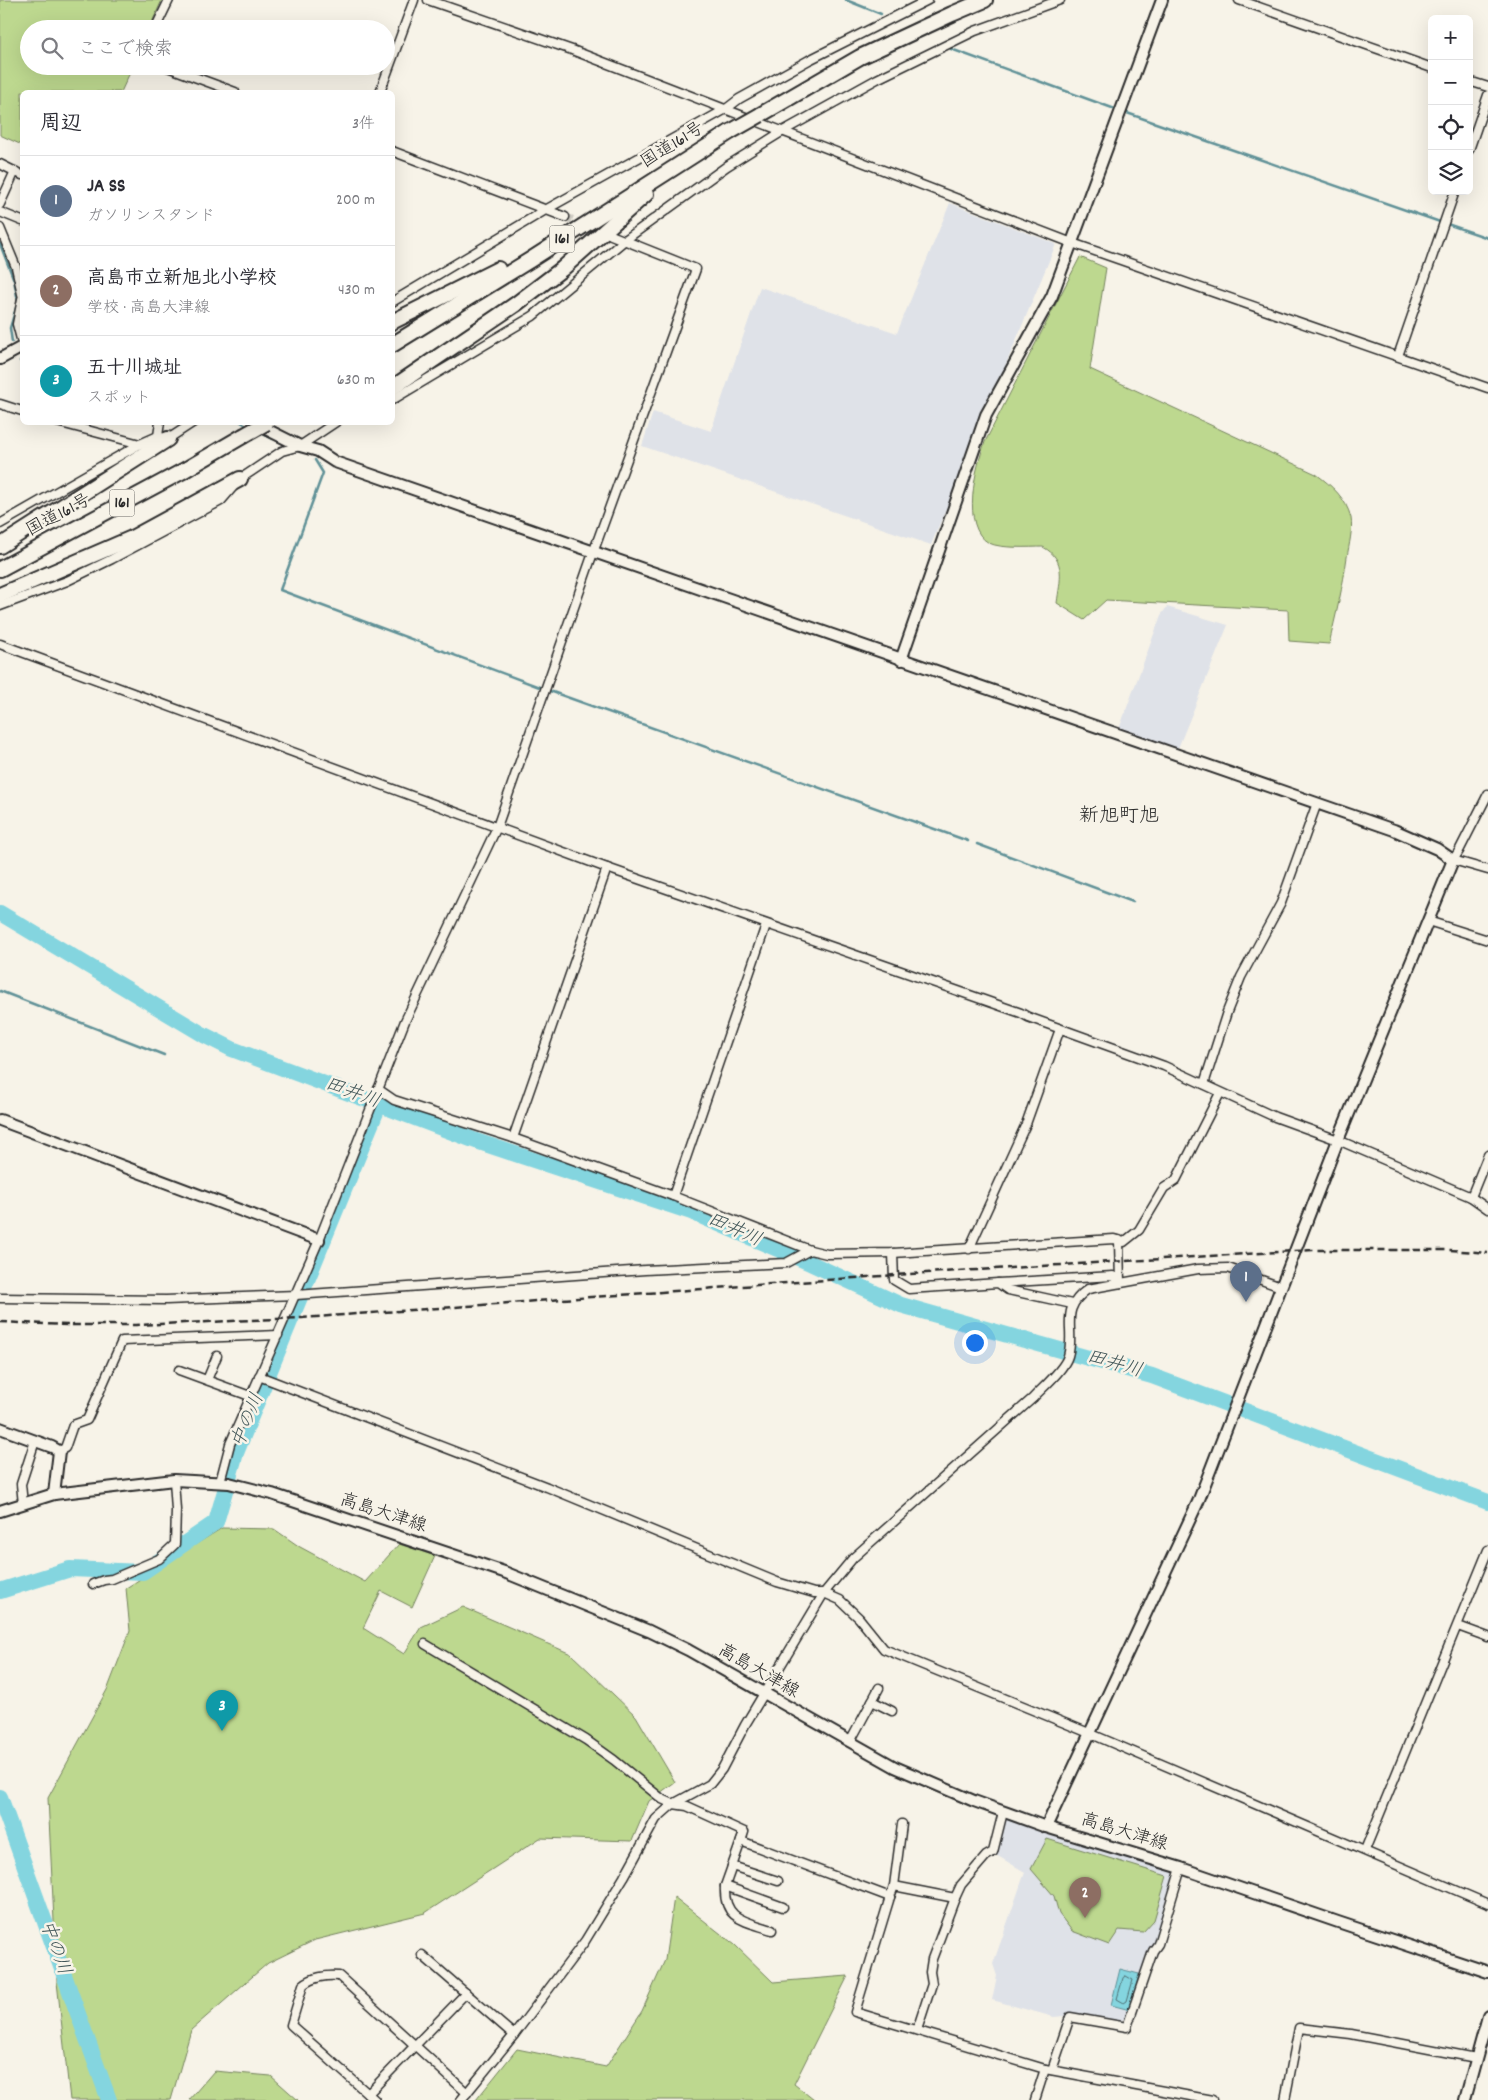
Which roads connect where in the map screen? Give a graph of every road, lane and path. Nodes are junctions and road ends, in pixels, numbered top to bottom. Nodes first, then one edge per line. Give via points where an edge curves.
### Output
1 (169, 0) edge
2 (414, 0) edge
3 (428, 0) edge
4 (928, 0) edge
5 (985, 0) edge
6 (1060, 0) edge
7 (1162, 0) edge
8 (1239, 0) edge
9 (159, 20) edge
10 (395, 51) edge
11 (1428, 67) edge
12 (189, 75) edge
13 (386, 75) edge
14 (1473, 82) edge
15 (1488, 87) edge
16 (230, 90) edge
17 (381, 90) edge
18 (1488, 95) edge
19 (726, 109) junction
20 (783, 131) junction
21 (1473, 138) edge
22 (395, 152) edge
23 (682, 163) junction
24 (0, 164) edge
25 (19, 173) edge
26 (1454, 195) edge
27 (0, 204) edge
28 (547, 209) junction
29 (0, 212) edge
30 (565, 217) tunnel mouth
31 (20, 220) edge
32 (0, 228) edge
33 (611, 235) tunnel mouth
34 (625, 240) junction
35 (1072, 243) junction
36 (19, 268) edge
37 (395, 300) edge
38 (20, 309) edge
39 (395, 321) edge
40 (20, 337) edge
41 (395, 343) edge
42 (20, 346) edge
43 (1398, 356) junction
44 (0, 359) edge
45 (395, 386) edge
46 (1488, 388) edge
47 (395, 398) edge
48 (0, 404) edge
49 (20, 410) edge
50 (68, 425) edge
51 (161, 425) edge
52 (188, 425) edge
53 (260, 425) edge
54 (263, 425) edge
55 (332, 425) edge
56 (163, 437) junction
57 (140, 444) junction
58 (300, 446) junction
59 (240, 479) junction
60 (0, 524) edge
61 (0, 546) edge
62 (593, 553) junction
63 (0, 569) edge
64 (0, 595) edge
65 (0, 606) edge
66 (0, 644) edge
67 (901, 660) junction
68 (1488, 794) edge
69 (1317, 803) junction
70 (497, 827) junction
71 (1452, 860) junction
72 (607, 868) junction
73 (1488, 870) edge
74 (1428, 921) junction
75 (766, 925) junction
76 (1488, 940) edge
77 (1060, 1029) junction
78 (1204, 1084) junction
79 (378, 1089) junction
80 (1220, 1093) junction
81 (0, 1120) edge
82 (513, 1138) junction
83 (1338, 1140) junction
84 (1488, 1155) edge
85 (673, 1196) junction
86 (1471, 1197) junction
87 (1488, 1209) edge
88 (319, 1240) junction
89 (1119, 1240) junction
90 (969, 1249) junction
91 (808, 1251) junction
92 (892, 1253) junction
93 (998, 1283) junction
94 (1120, 1283) junction
95 (1281, 1288) junction
96 (296, 1295) junction
97 (0, 1298) edge
98 (1072, 1304) junction
99 (278, 1335) junction
100 (217, 1356) dead end
101 (179, 1370) dead end
102 (259, 1376) junction
103 (207, 1380) junction
104 (250, 1396) junction
105 (0, 1428) edge
106 (35, 1440) junction
107 (59, 1451) junction
108 (174, 1480) junction
109 (224, 1482) junction
110 (54, 1494) junction
111 (23, 1504) junction
112 (0, 1511) edge
113 (1488, 1550) edge
114 (93, 1584) dead end
115 (824, 1593) junction
116 (1458, 1626) junction
117 (1488, 1637) edge
118 (425, 1644) dead end
119 (879, 1688) dead end
120 (764, 1694) junction
121 (872, 1701) junction
122 (892, 1711) dead end
123 (1089, 1733) junction
124 (850, 1742) junction
125 (673, 1804) junction
126 (1003, 1812) junction
127 (902, 1824) dead end
128 (1046, 1827) junction
129 (741, 1841) junction
130 (1365, 1850) junction
131 (732, 1866) junction
132 (1181, 1868) junction
133 (778, 1881) dead end
134 (725, 1886) junction
135 (894, 1886) junction
136 (890, 1896) junction
137 (954, 1898) junction
138 (1488, 1904) edge
139 (784, 1907) dead end
140 (772, 1930) dead end
141 (422, 1955) dead end
142 (1488, 1972) edge
143 (466, 1993) junction
144 (1488, 2016) edge
145 (917, 2030) junction
146 (514, 2035) junction
147 (416, 2046) junction
148 (1476, 2058) junction
149 (1048, 2070) junction
150 (467, 2093) junction
151 (368, 2094) junction
152 (375, 2100) edge
153 (461, 2100) edge
154 (1035, 2100) edge
155 (1212, 2100) edge
156 (1285, 2100) edge
157 (1465, 2100) edge

1 - 9 street
2 - 10 street
3 - 19 street via 572,50
4 - 19 street via 802,65
5 - 23 highway, 国道161号 / 161, bridge via 860,57
6 - 20 street via 975,31 877,79
7 - 35 street
8 - 11 street
12 - 16 street
13 - 17 street
14 - 15 street
18 - 21 street
19 - 20 street
19 - 28 street
20 - 34 street via 727,166
20 - 35 street
22 - 28 street
23 - 39 highway via 636,185 484,277
23 - 41 highway, 国道161号 / 161
23 - 45 highway via 562,269
24 - 25 street
25 - 27 street
26 - 43 street
28 - 30 street
28 - 37 street
29 - 31 street
32 - 36 street
33 - 34 street
34 - 47 street via 533,316
34 - 62 street via 696,269
35 - 43 street
35 - 67 street via 1052,296 986,415
38 - 40 street via 17,324
42 - 44 street
43 - 46 street
48 - 49 street
50 - 57 street
51 - 56 street
52 - 56 street
53 - 58 street
54 - 63 highway, 国道161号 / 161, bridge
55 - 58 street
56 - 57 street
56 - 61 highway
57 - 60 street
58 - 59 street via 282,451
58 - 62 street via 318,451 335,462
59 - 64 highway via 132,538
59 - 65 street via 221,501 146,542 67,581
62 - 67 street
62 - 70 street
66 - 70 street
67 - 69 street
68 - 71 street
69 - 71 street via 1394,830 1437,849
69 - 78 street via 1281,903 1241,977
70 - 72 street
70 - 79 street via 405,1021
71 - 73 street
71 - 74 street
72 - 75 street
72 - 82 street
74 - 76 street
74 - 83 street
75 - 77 street
75 - 85 street
77 - 78 street via 1164,1066
77 - 90 street via 1026,1124
78 - 80 street
79 - 82 street via 394,1100
79 - 88 street
80 - 83 street
80 - 89 street via 1176,1180 1164,1188 1139,1230 1124,1242
81 - 88 street
82 - 85 street
83 - 86 street
83 - 95 street
84 - 86 street
85 - 91 street
86 - 87 street
88 - 96 street
89 - 90 street
89 - 94 street
90 - 92 street
91 - 92 street via 827,1254
91 - 96 street via 786,1263 635,1270
92 - 93 street via 894,1280 909,1289
93 - 94 street via 1113,1276
93 - 98 street via 1008,1290
94 - 95 street via 1198,1269 1228,1268
94 - 98 street via 1088,1288
95 - 123 street via 1198,1502
96 - 97 street via 166,1300
96 - 99 street
98 - 115 street via 1068,1356 1052,1378 853,1558
99 - 102 street
99 - 107 street via 122,1341 87,1420 74,1425 66,1448
100 - 103 street
101 - 103 street
102 - 104 street
102 - 115 street via 547,1487 777,1582
103 - 104 street
104 - 109 street via 230,1444
105 - 106 street
106 - 107 street
106 - 111 street via 22,1484
107 - 110 street
108 - 109 street, 高島大津線
108 - 110 street, 高島大津線
108 - 114 street via 175,1544 159,1559
109 - 120 street, 高島大津線 via 272,1494 442,1550 573,1599 649,1631
110 - 111 street, 高島大津線
111 - 112 street, 高島大津線
113 - 116 street
115 - 120 street
115 - 123 street via 840,1600 884,1649
116 - 117 street
116 - 130 street
118 - 125 street via 586,1740
119 - 121 street
120 - 124 street, 高島大津線
120 - 125 street via 722,1769 710,1784
121 - 122 street
121 - 124 street
123 - 128 street
123 - 130 street
124 - 126 street, 高島大津線 via 896,1767
125 - 129 street via 687,1806 744,1832
125 - 146 street via 656,1819 585,1941
126 - 128 street, 高島大津線
126 - 137 street via 993,1852 961,1885
127 - 135 street
128 - 132 street, 高島大津線
129 - 131 street
129 - 136 street
130 - 138 street
131 - 133 street
131 - 134 street
132 - 142 street, 高島大津線
132 - 149 street via 1158,1944 1127,2027 1070,2017
134 - 139 street
134 - 140 street via 729,1911 735,1917
135 - 136 street
135 - 137 street
136 - 145 street via 855,2012
137 - 145 street via 932,1959 932,1984
141 - 143 street
143 - 146 street
143 - 147 street
144 - 148 street
145 - 149 street
146 - 150 street
147 - 150 street
147 - 151 street
147 - 151 street via 338,1976 330,1975 303,1985 291,2025
148 - 156 street via 1351,2034 1299,2028
148 - 157 street
149 - 154 street
149 - 155 street
150 - 153 street
151 - 152 street

